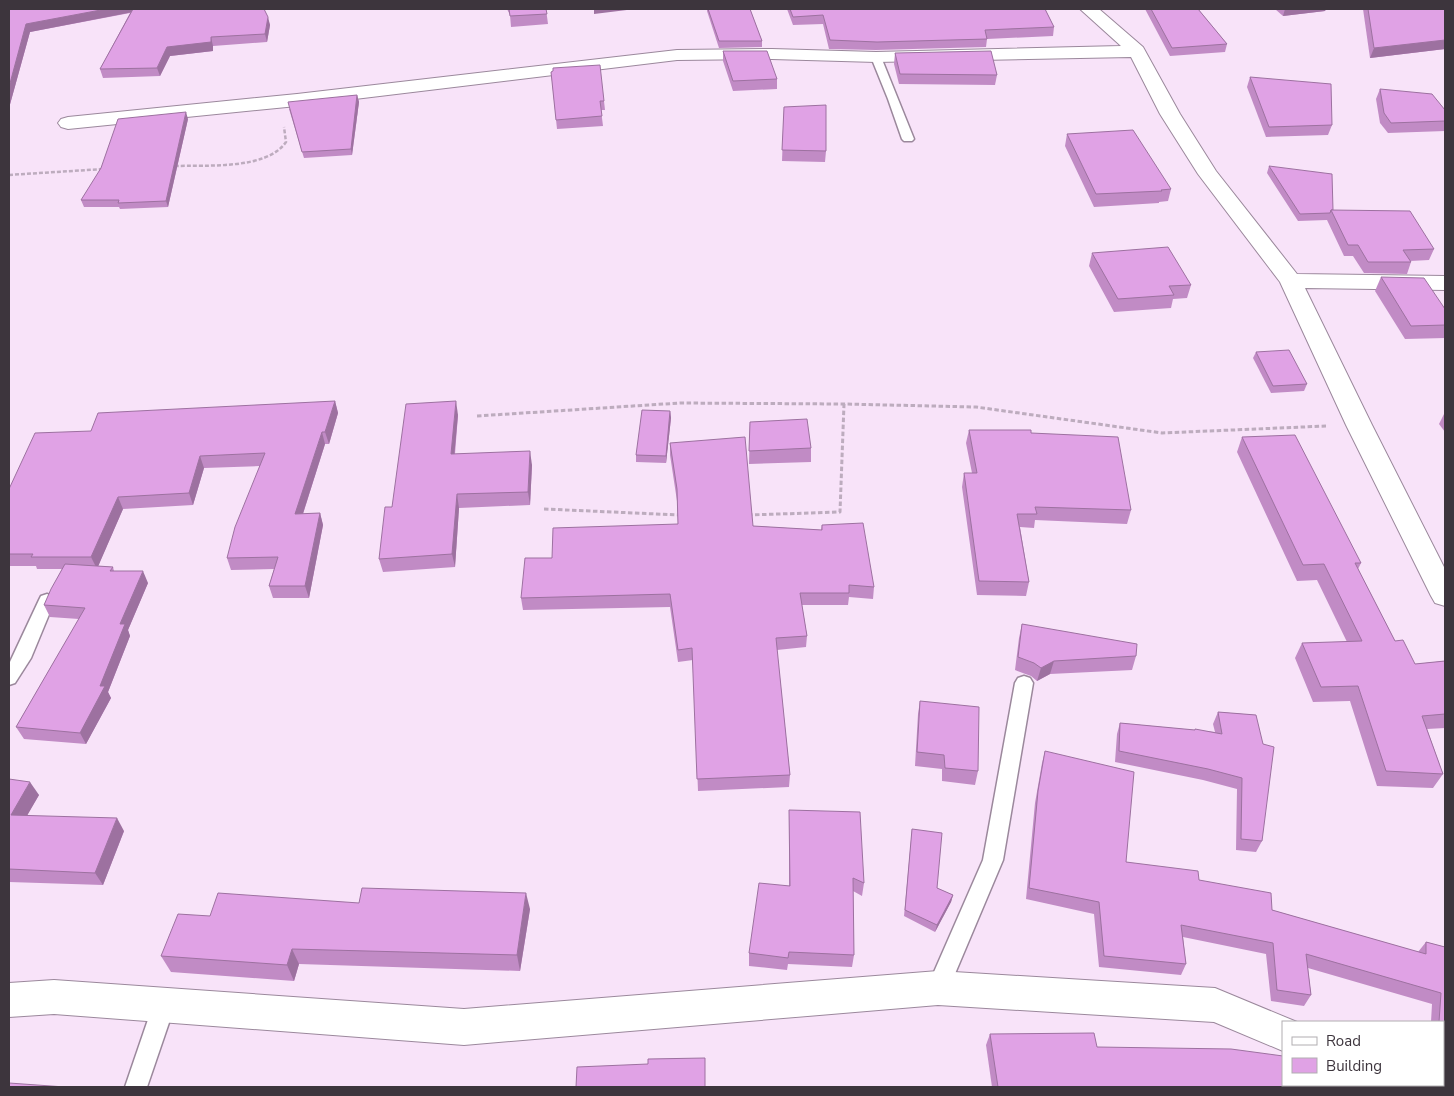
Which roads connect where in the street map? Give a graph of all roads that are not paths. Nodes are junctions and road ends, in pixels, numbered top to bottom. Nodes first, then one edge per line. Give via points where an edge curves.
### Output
1 (1089, 9) edge
2 (1137, 51) junction
3 (876, 56) junction
4 (68, 123) dead end
5 (908, 139) dead end
6 (1291, 281) junction
7 (1445, 283) edge
8 (1445, 596) edge
9 (47, 600) edge
10 (9, 678) edge
11 (1024, 684) dead end
12 (938, 988) junction
13 (9, 1000) edge
14 (164, 1005) junction
15 (1282, 1033) edge
16 (136, 1087) edge

1 - 2 street
2 - 3 street
2 - 6 street via 1170,114 1208,174
3 - 4 street via 677,55 297,100
3 - 5 lane
6 - 7 street
6 - 8 street
9 - 10 lane via 22,658
11 - 12 lane via 993,860
12 - 14 street via 464,1028
12 - 15 street via 1215,1005
13 - 14 street via 54,997
14 - 16 lane

